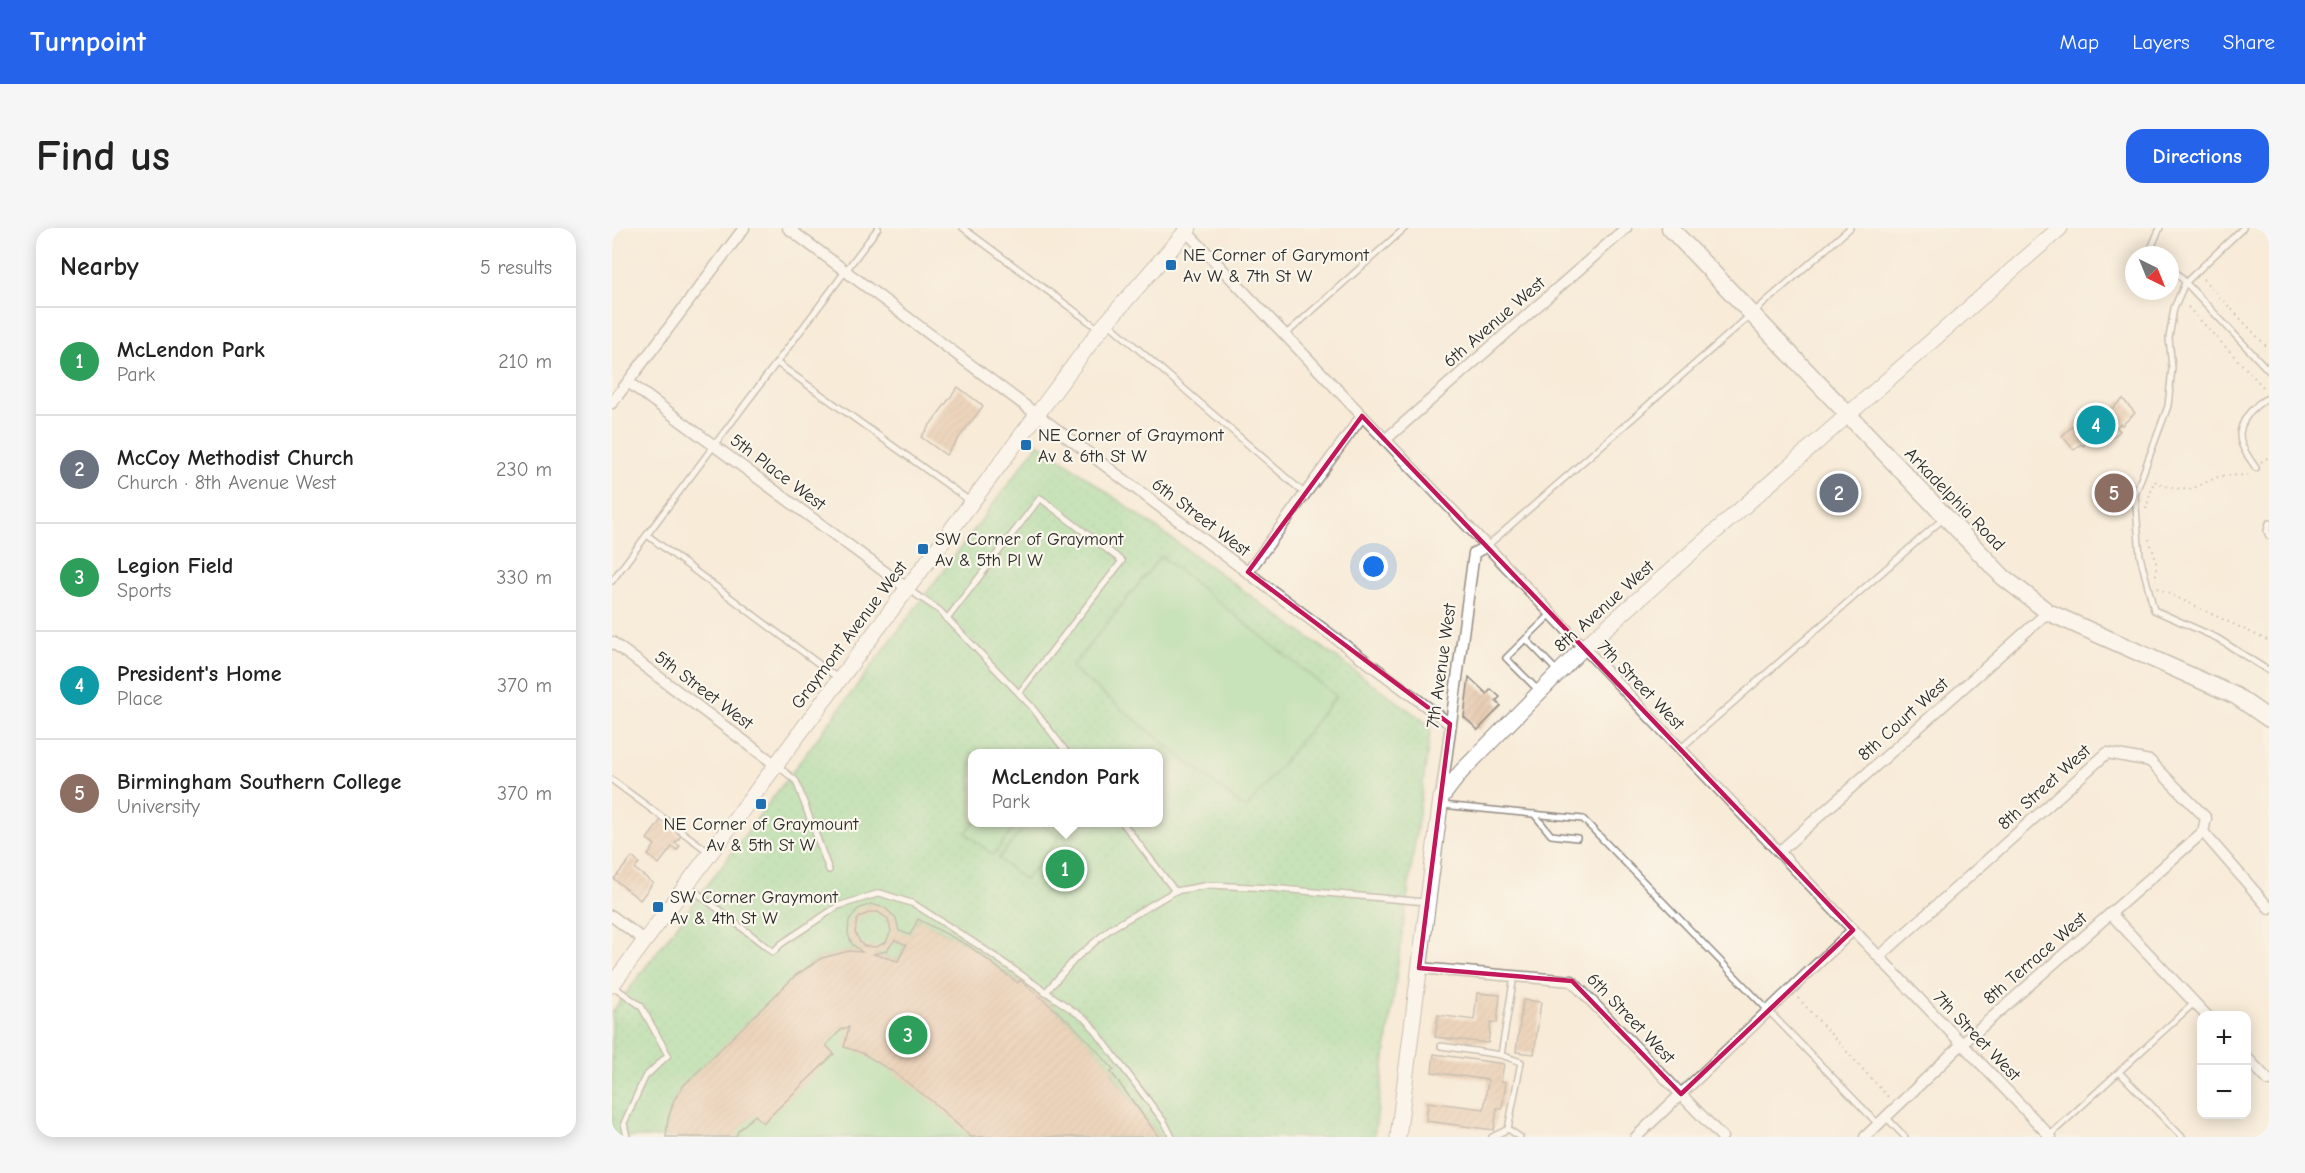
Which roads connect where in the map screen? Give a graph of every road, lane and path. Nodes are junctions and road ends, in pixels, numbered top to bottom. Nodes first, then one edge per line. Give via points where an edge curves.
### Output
1 (744, 228) edge
2 (788, 228) edge
3 (879, 228) edge
4 (963, 228) edge
5 (1405, 228) edge
6 (1626, 228) edge
7 (1670, 228) edge
8 (1850, 228) edge
9 (2060, 228) edge
10 (2160, 228) edge
11 (2243, 228) edge
12 (1186, 229) edge
13 (2152, 246) edge
14 (846, 271) junction
15 (2179, 276) edge
16 (2203, 279) dead end
17 (2185, 283) junction
18 (2187, 307) dead end
19 (1752, 314) junction
20 (1103, 326) junction
21 (1285, 336) junction
22 (2269, 349) edge
23 (777, 363) junction
24 (2269, 371) edge
25 (628, 382) junction
26 (2265, 389) dead end
27 (2269, 398) edge
28 (612, 403) edge
29 (1036, 414) junction
30 (1362, 416) junction
31 (1848, 416) junction
32 (1385, 440) junction
33 (714, 445) junction
34 (2256, 468) joint
35 (1304, 493) junction
36 (971, 502) junction
37 (2146, 513) dead end
38 (1946, 517) junction
39 (2269, 523) edge
40 (647, 535) junction
41 (2269, 536) edge
42 (2149, 537) dead end
43 (1487, 546) junction
44 (1248, 572) junction
45 (612, 580) edge
46 (908, 589) junction
47 (2048, 612) junction
48 (1551, 615) junction
49 (947, 619) junction
50 (1526, 639) junction
51 (2269, 641) edge
52 (612, 642) edge
53 (1583, 648) junction
54 (2269, 671) edge
55 (1559, 673) junction
56 (840, 680) junction
57 (1540, 692) junction
58 (1019, 693) junction
59 (2269, 719) edge
60 (1450, 724) junction
61 (1065, 749) edge
62 (1680, 749) junction
63 (776, 765) junction
64 (612, 780) edge
65 (1441, 801) junction
66 (1534, 814) junction
67 (1126, 827) edge
68 (2203, 832) junction
69 (1577, 838) dead end
70 (1779, 852) junction
71 (711, 853) junction
72 (829, 870) dead end
73 (687, 885) junction
74 (1175, 891) junction
75 (1428, 902) junction
76 (2269, 908) edge
77 (2111, 914) junction
78 (612, 916) edge
79 (1853, 930) junction
80 (645, 941) junction
81 (1879, 957) junction
82 (1419, 968) junction
83 (1515, 976) junction
84 (612, 985) edge
85 (1791, 990) junction
86 (1045, 993) junction
87 (2195, 1002) junction
88 (1769, 1010) junction
89 (2203, 1011) edge
90 (1962, 1044) junction
91 (1441, 1046) dead end
92 (1501, 1055) junction
93 (2251, 1061) edge
94 (2119, 1072) junction
95 (2269, 1081) edge
96 (1681, 1094) junction
97 (1897, 1106) junction
98 (1882, 1121) junction
99 (1508, 1130) junction
100 (2049, 1136) edge
101 (627, 1137) edge
102 (1172, 1137) edge
103 (1398, 1137) edge
104 (1492, 1137) edge
105 (1520, 1137) edge
106 (1636, 1137) edge
107 (1722, 1137) edge
108 (1865, 1137) edge
109 (1905, 1137) edge
110 (2182, 1137) edge

1 - 25 street
2 - 14 street, 6th Street West
3 - 14 lane
4 - 20 lane
5 - 21 lane
6 - 32 street, 6th Avenue West
7 - 19 main road, Arkadelphia Road
8 - 19 lane
9 - 31 main road, 8th Avenue West
10 - 13 lane
11 - 17 lane
12 - 20 main road, Graymont Avenue West
12 - 21 street, 7th Street West
14 - 23 lane
14 - 29 street, 6th Street West
15 - 17 lane
16 - 22 path
17 - 24 lane
17 - 54 lane via 2174,308 2169,338 2172,368 2168,406 2135,495 2148,592 2154,610 2217,638
18 - 26 path
19 - 31 main road, Arkadelphia Road
19 - 43 lane
20 - 29 main road, Graymont Avenue West
20 - 35 lane
21 - 30 street, 7th Street West
23 - 33 lane
23 - 36 lane
25 - 28 street
25 - 33 street, 5th Place West
27 - 34 lane via 2253,408 2239,428 2244,449
29 - 36 main road, Graymont Avenue West
29 - 44 street, 6th Street West
30 - 32 street, 7th Street West
30 - 35 street
31 - 38 main road, Arkadelphia Road
31 - 53 main road, 8th Avenue West
32 - 43 street, 7th Street West
33 - 40 lane
33 - 46 street, 5th Place West
34 - 37 path via 2249,475 2220,476 2189,490 2154,481
35 - 44 street
36 - 46 main road, Graymont Avenue West
38 - 47 main road, Arkadelphia Road via 2003,577
38 - 62 lane
39 - 41 lane
40 - 45 lane
40 - 56 lane
42 - 51 path via 2157,571 2156,587
43 - 48 street, 7th Street West
43 - 60 street, 7th Avenue West via 1474,553
44 - 60 street, 6th Street West
46 - 49 lane
46 - 56 main road, Graymont Avenue West
47 - 59 main road, Arkadelphia Road via 2236,696
47 - 70 street, 8th Court West
48 - 50 lane
48 - 53 street, 7th Street West
49 - 58 lane
49 - 58 lane via 1041,498 1122,561
50 - 55 lane
50 - 57 lane via 1506,658
52 - 63 street, 5th Street West
53 - 55 main road, 8th Avenue West
53 - 62 street, 7th Street West
55 - 57 main road, 8th Avenue West
56 - 63 main road, Graymont Avenue West
57 - 65 main road, 8th Avenue West via 1461,772
58 - 61 lane
60 - 65 street, 7th Avenue West
62 - 70 street, 7th Street West
63 - 71 main road, Graymont Avenue West
63 - 72 lane via 796,781
64 - 71 lane
65 - 66 lane
65 - 75 main road
66 - 69 lane via 1551,835
66 - 88 lane via 1583,819
67 - 74 lane
68 - 76 street, 8th Street West
68 - 77 street, 8th Terrace West
68 - 81 street, 8th Street West via 2206,818 2150,761 2107,753
70 - 79 street, 7th Street West
71 - 73 main road, Graymont Avenue West
73 - 80 main road, Graymont Avenue West
73 - 86 lane via 773,952 838,906 880,893 914,904
74 - 75 lane via 1210,885
74 - 86 lane via 1110,929 1076,958
75 - 82 main road
77 - 87 street
77 - 90 street, 8th Terrace West
78 - 80 street
79 - 81 street, 7th Street West
79 - 85 street
80 - 84 main road, Graymont Avenue West
81 - 90 street, 7th Street West
82 - 83 street, 6th Street West
82 - 103 main road
83 - 92 lane
83 - 96 street, 6th Street West via 1572,981
84 - 101 lane via 641,1006 668,1056 645,1077 624,1123
85 - 88 street
85 - 97 path
86 - 102 lane via 1088,1021
87 - 89 street
87 - 94 lane
88 - 96 street
88 - 98 lane
90 - 97 street, 8th Terrace West
90 - 100 street, 7th Street West
91 - 92 lane
92 - 99 lane via 1521,1062
93 - 95 street
94 - 100 lane
94 - 110 lane
96 - 106 street
96 - 107 street, 6th Street West
97 - 98 street, 8th Terrace West
98 - 108 street, 8th Terrace West
98 - 109 lane
99 - 104 lane
99 - 105 lane

